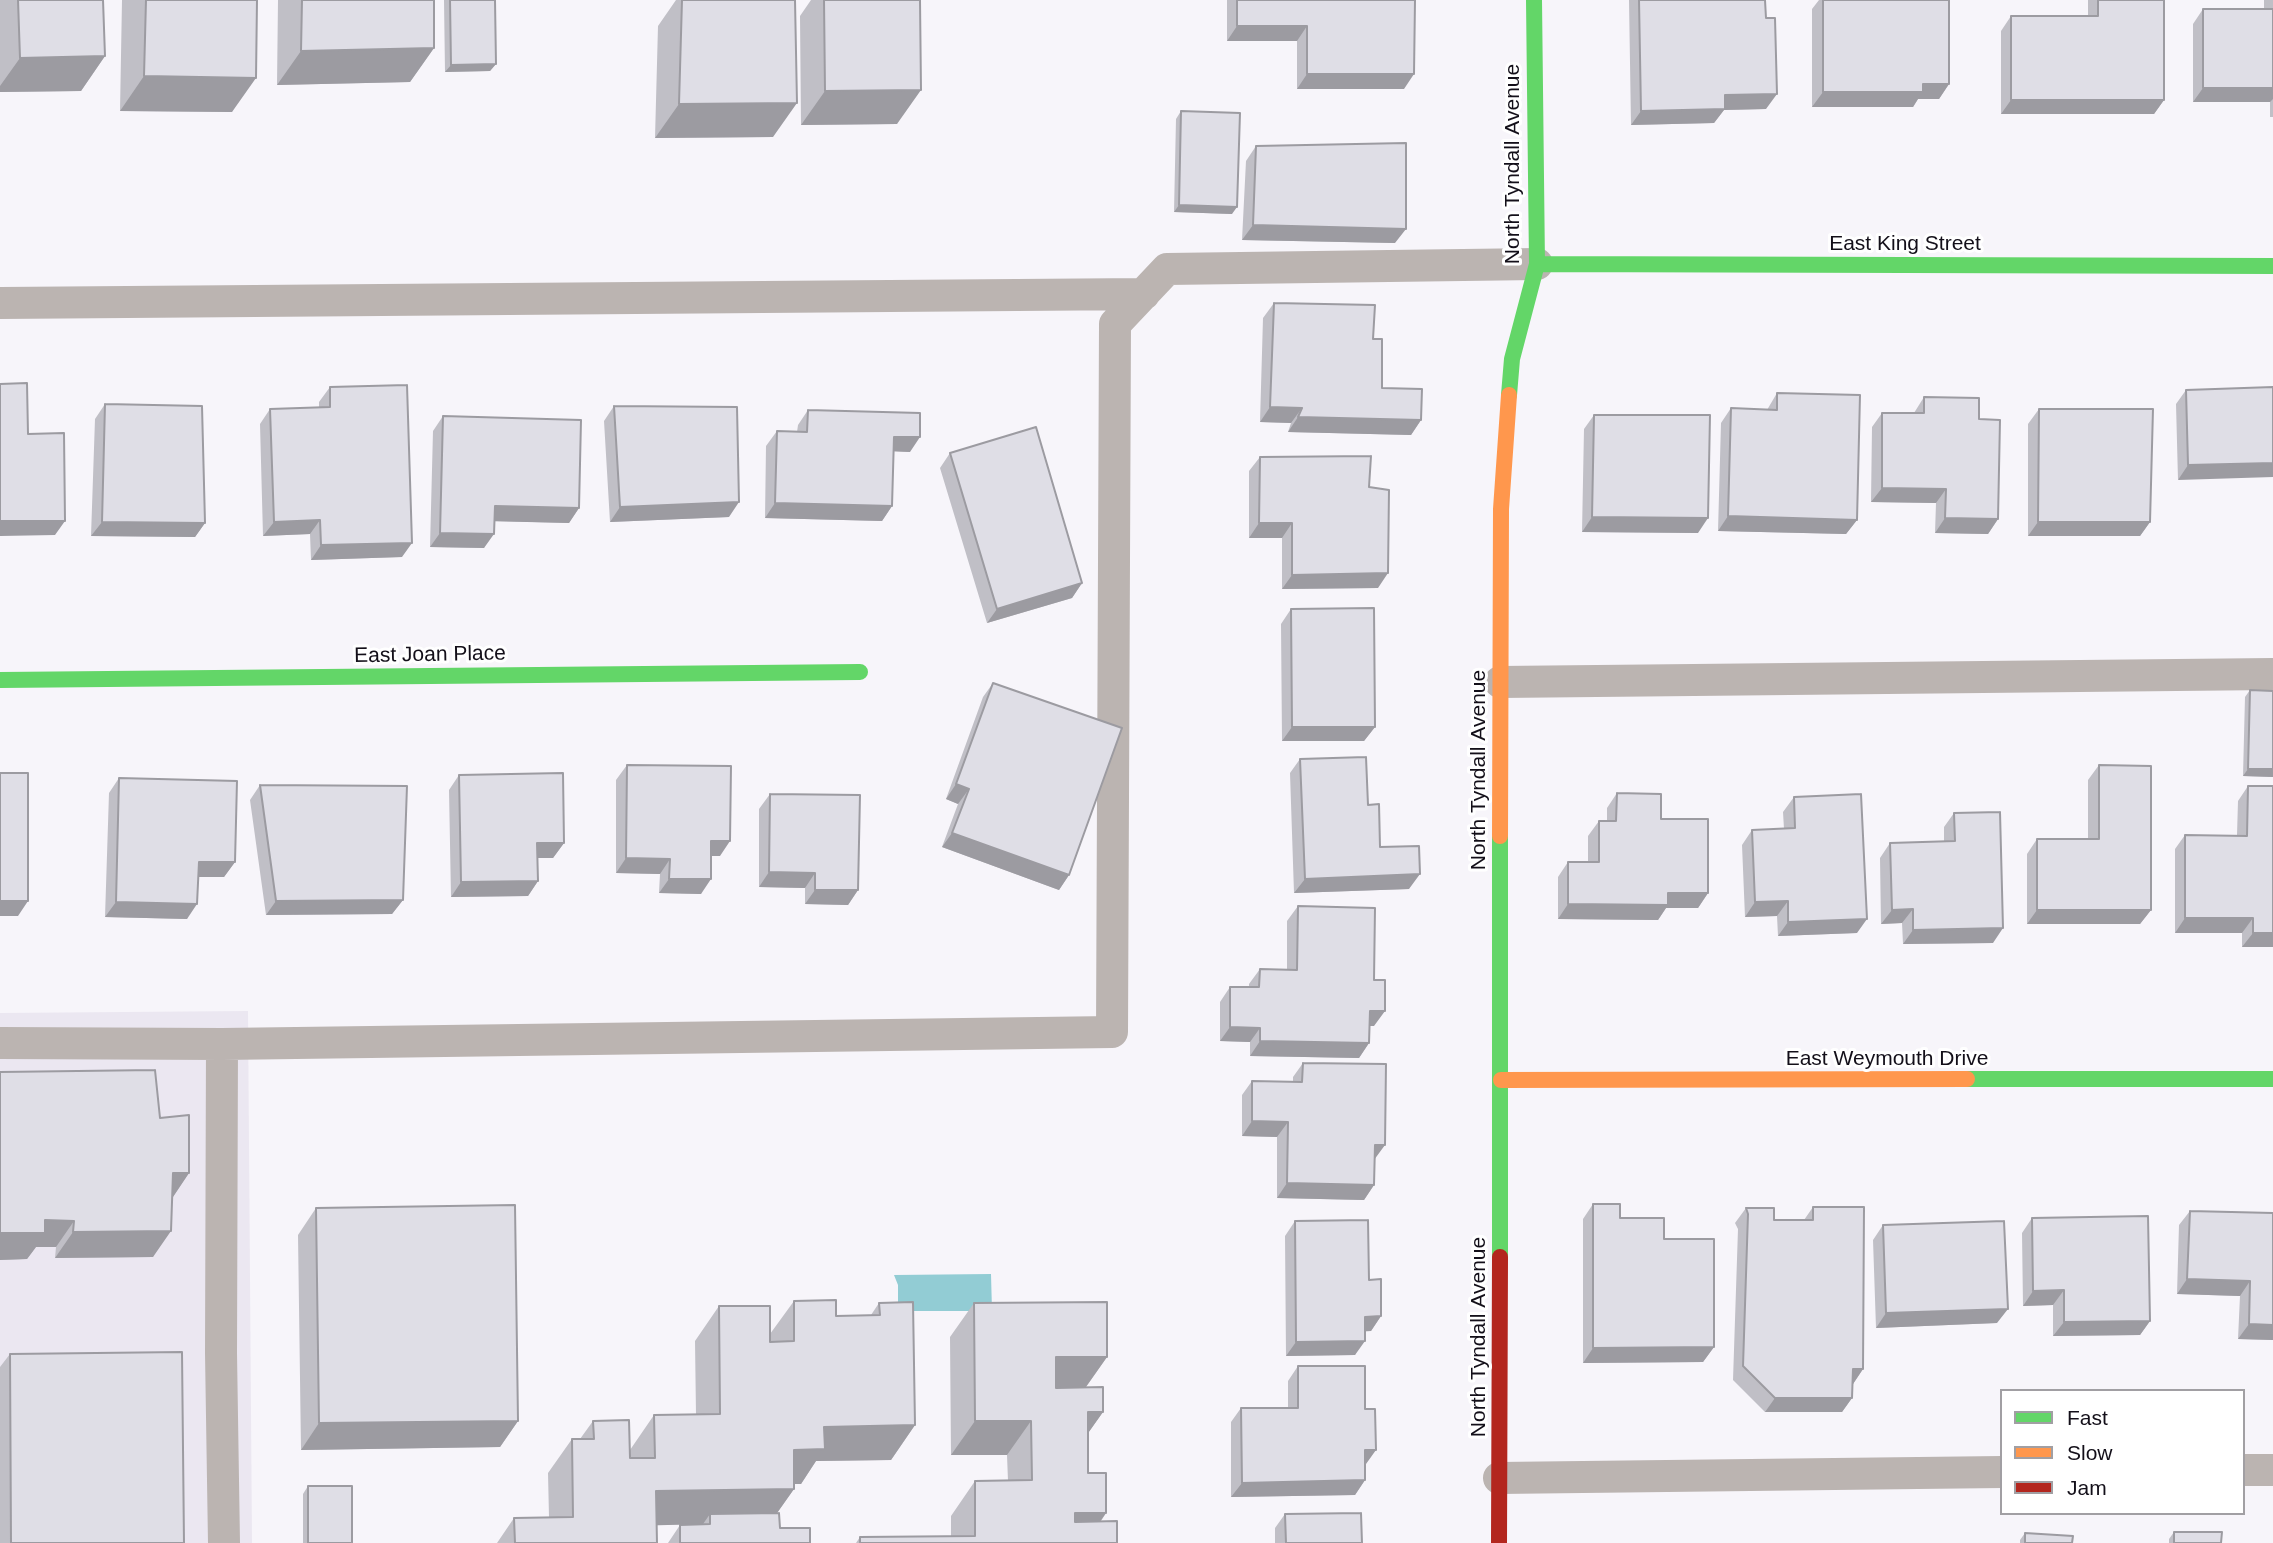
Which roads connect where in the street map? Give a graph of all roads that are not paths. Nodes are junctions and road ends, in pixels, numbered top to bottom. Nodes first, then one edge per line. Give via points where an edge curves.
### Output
1 (1534, 0) edge
2 (1537, 264) junction
3 (2273, 266) edge
4 (1143, 294) junction
5 (0, 303) edge
6 (860, 672) dead end
7 (2273, 674) edge
8 (0, 680) edge
9 (1500, 682) junction
10 (0, 1043) edge
11 (222, 1044) junction
12 (2273, 1079) edge
13 (1501, 1080) junction
14 (2245, 1470) edge
15 (2273, 1470) edge
16 (2000, 1472) edge
17 (1499, 1478) junction
18 (224, 1543) edge
19 (1499, 1543) edge

1 - 2 street, North Tyndall Avenue
2 - 3 street, East King Street
2 - 4 lane via 1167,269
2 - 9 street, North Tyndall Avenue via 1512,359 1501,509
4 - 5 lane
4 - 11 lane via 1115,324 1112,1032
6 - 8 street, East Joan Place
7 - 9 lane
9 - 13 street, North Tyndall Avenue
10 - 11 lane
11 - 18 lane
12 - 13 street, East Weymouth Drive
13 - 17 street, North Tyndall Avenue
14 - 15 lane
16 - 17 lane
17 - 19 street, North Tyndall Avenue

